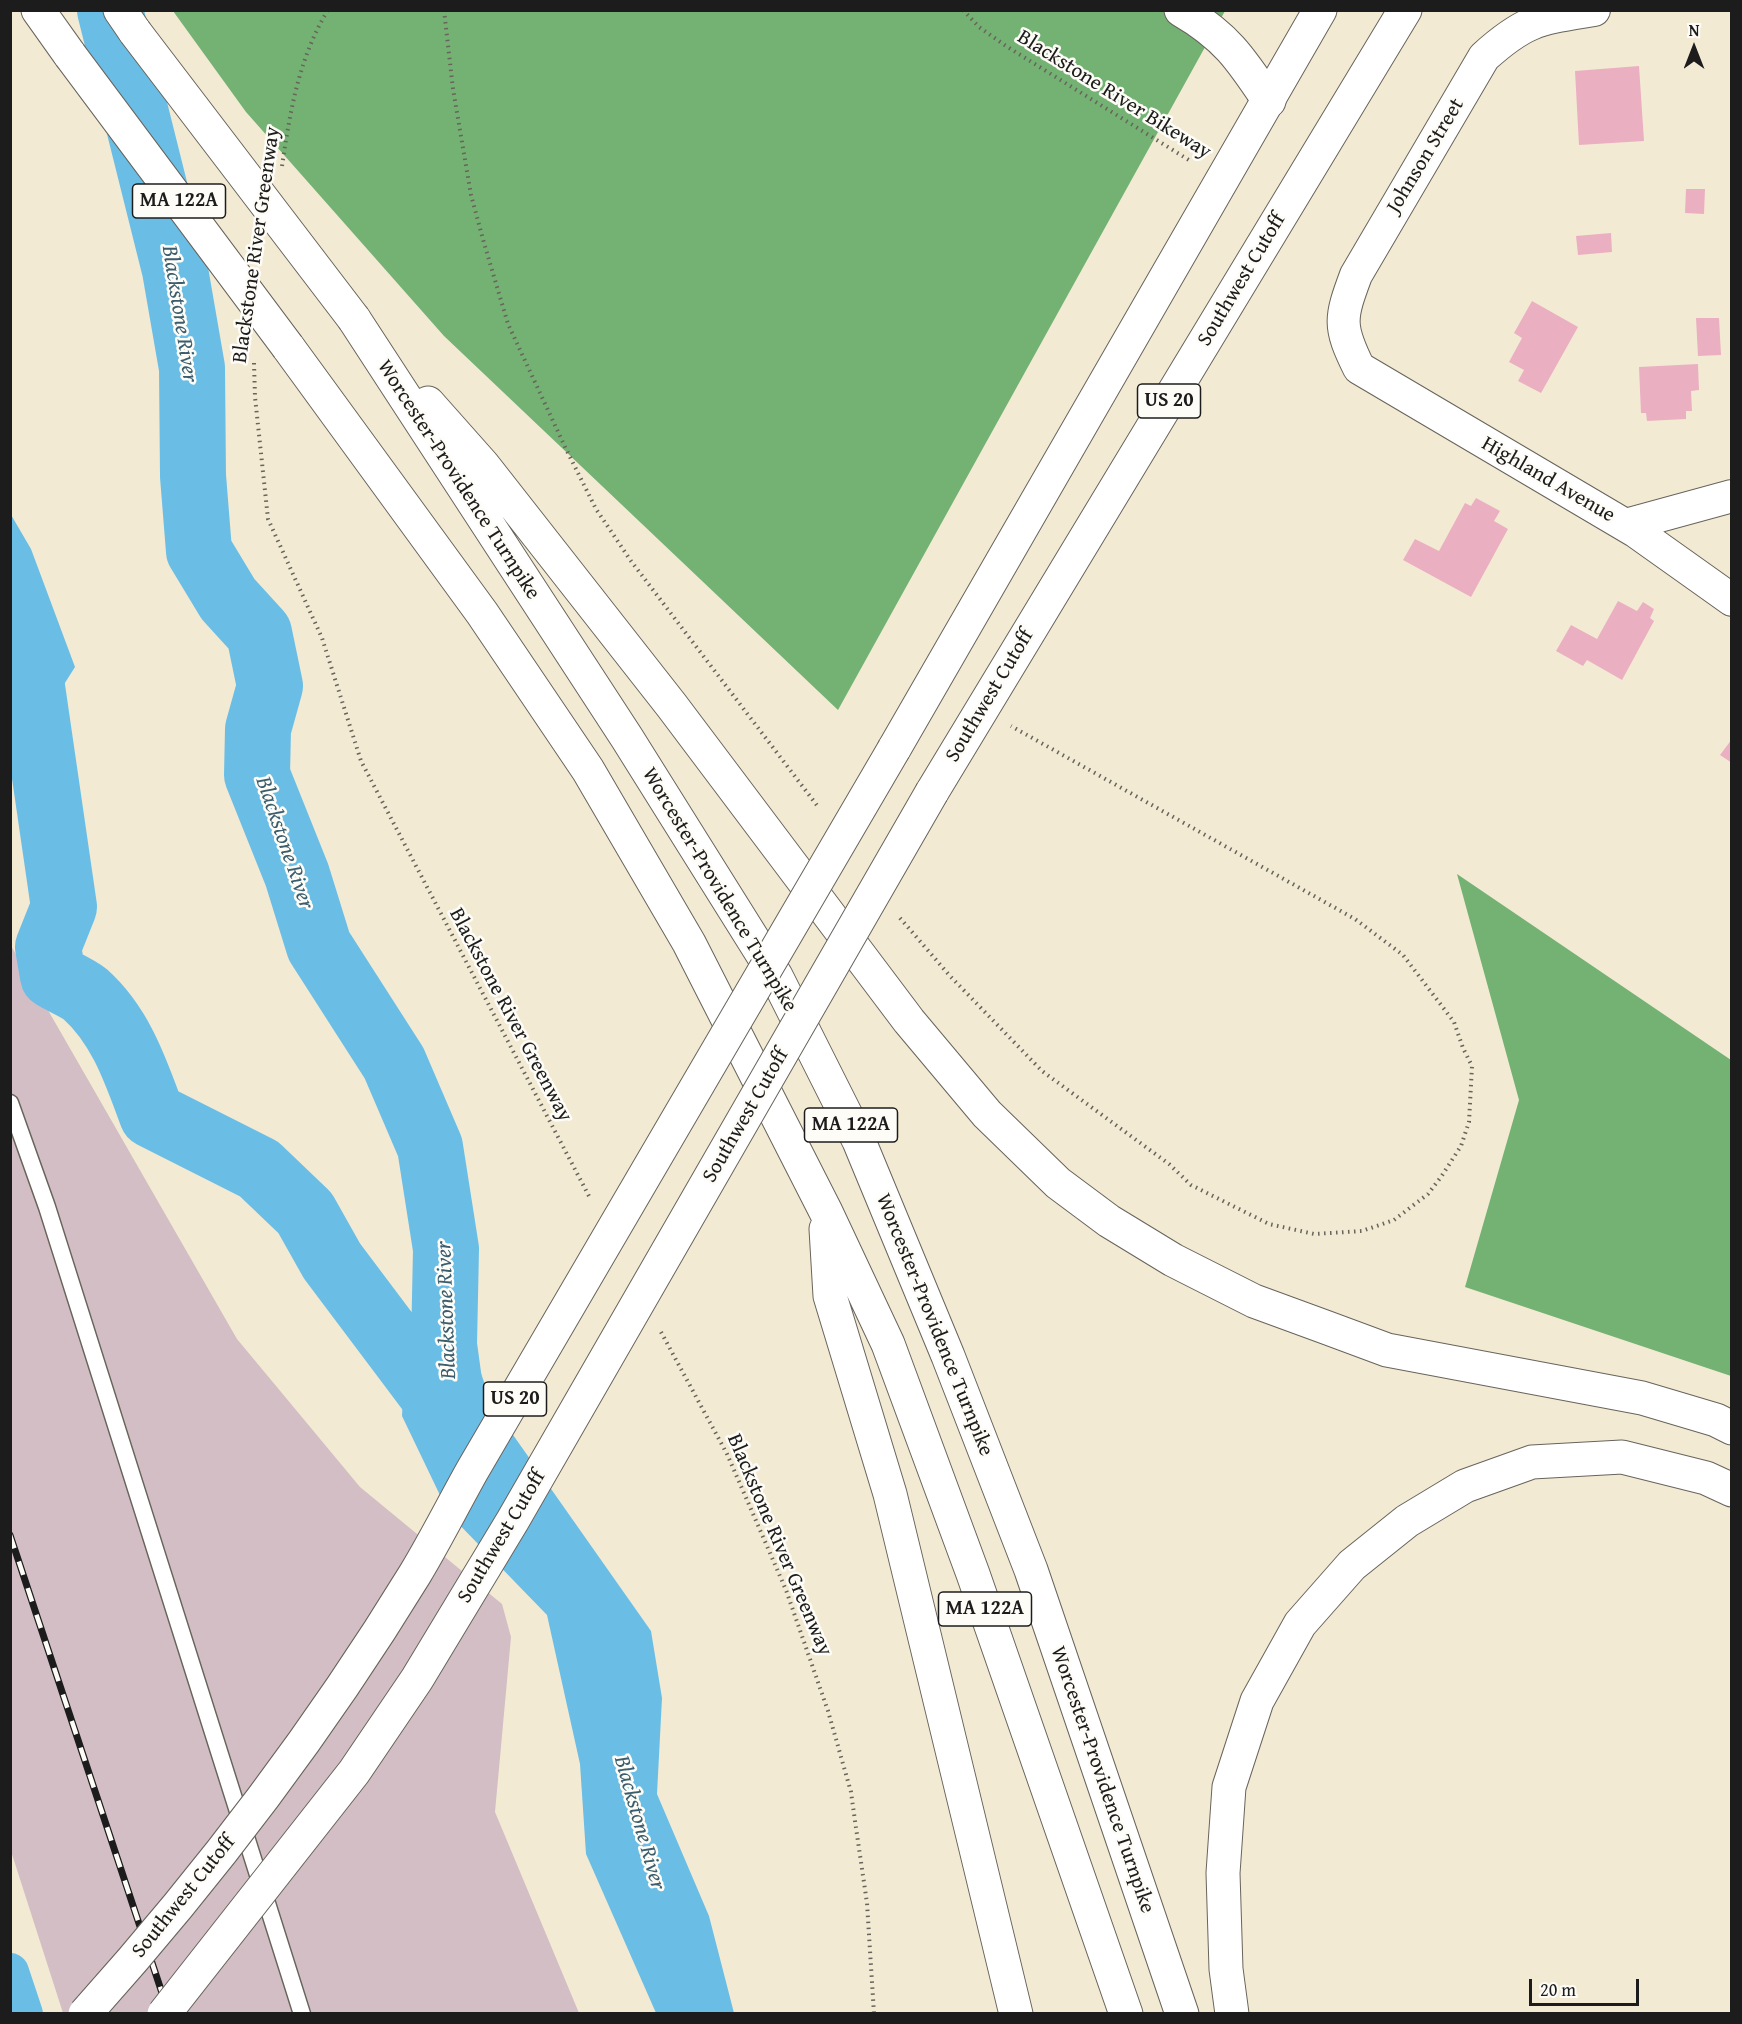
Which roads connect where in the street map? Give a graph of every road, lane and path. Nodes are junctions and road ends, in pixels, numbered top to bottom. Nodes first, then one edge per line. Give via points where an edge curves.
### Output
1 (38, 10) edge
2 (328, 10) edge
3 (963, 10) edge
4 (1181, 10) edge
5 (1320, 10) edge
6 (1405, 10) edge
7 (1594, 10) edge
8 (128, 21) edge
9 (1269, 102) junction
10 (281, 170) dead end
11 (1223, 180) junction
12 (354, 319) junction
13 (254, 356) dead end
14 (1359, 368) joint
15 (1731, 496) edge
16 (1626, 525) junction
17 (1731, 600) edge
18 (10, 1103) edge
19 (594, 1206) dead end
20 (826, 1212) junction
21 (655, 1322) dead end
22 (1731, 1428) edge
23 (1731, 1490) edge
24 (85, 2013) edge
25 (164, 2013) edge
26 (302, 2013) edge
27 (874, 2013) edge
28 (1017, 2013) edge
29 (1126, 2013) edge
30 (1182, 2013) edge
31 (1232, 2013) edge

1 - 20 main road, MA 122A, bridge via 482,613 588,770 689,943
2 - 10 path, Blackstone River Greenway via 310,46 292,100
3 - 11 path, Blackstone River Bikeway via 1006,46
4 - 9 main road via 1209,26 1239,56
5 - 9 main road, Southwest Cutoff / US 20
6 - 25 main road, Southwest Cutoff / US 20, bridge via 932,792 513,1520 417,1679 354,1772
7 - 14 street, Johnson Street via 1538,19 1509,34 1484,57 1356,275 1343,311 1344,339
8 - 12 main road, Worcester-Providence Turnpike / MA 122A, bridge
9 - 11 main road, Southwest Cutoff / US 20
11 - 24 main road, Southwest Cutoff / US 20, bridge via 416,1572 356,1666 231,1841
12 - 22 main road via 483,465 672,706 909,1021 987,1114 1058,1183 1109,1221 1173,1260 1254,1301 1387,1350 1642,1398
12 - 30 main road, Worcester-Providence Turnpike / MA 122A via 627,738 776,976 859,1141 1031,1570
13 - 19 path, Blackstone River Greenway via 268,519 322,638 361,761
14 - 16 street, Highland Avenue
15 - 16 street
16 - 17 street, Highland Avenue
18 - 26 lane
20 - 28 main road via 830,1296 890,1494
20 - 29 main road, MA 122A via 888,1344
21 - 27 path, Blackstone River Greenway via 728,1454 786,1590 828,1710 851,1792 867,1903
23 - 31 main road via 1706,1478 1622,1457 1532,1462 1465,1486 1407,1521 1352,1565 1300,1624 1257,1701 1229,1787 1223,1873 1226,1969

